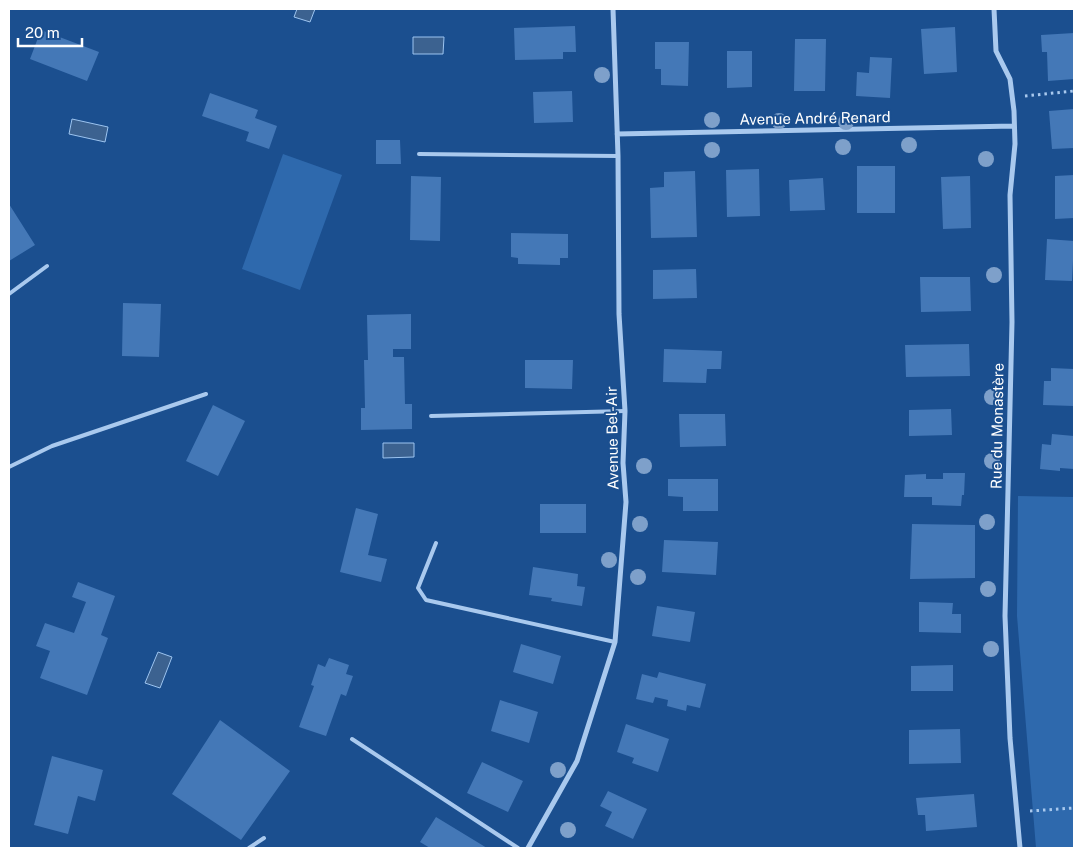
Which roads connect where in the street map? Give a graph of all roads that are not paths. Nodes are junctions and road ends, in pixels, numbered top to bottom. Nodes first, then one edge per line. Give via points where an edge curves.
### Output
1 (614, 9) edge
2 (994, 9) edge
3 (1014, 126) junction
4 (617, 134) junction
5 (418, 154) dead end
6 (618, 156) junction
7 (47, 266) dead end
8 (9, 294) edge
9 (206, 394) dead end
10 (625, 411) junction
11 (431, 416) dead end
12 (9, 467) edge
13 (436, 543) dead end
14 (615, 642) junction
15 (352, 739) dead end
16 (264, 838) dead end
17 (249, 848) edge
18 (518, 848) edge
19 (528, 848) edge
20 (1020, 848) edge

1 - 4 street, Avenue Bel-Air
2 - 3 street, Rue du Monastère via 996,51 1010,79
3 - 4 street, Avenue André Renard
3 - 20 street, Rue du Monastère via 1010,195 1012,322 1005,616 1010,738
4 - 6 street, Avenue Bel-Air
5 - 6 lane
6 - 10 street, Avenue Bel-Air via 619,314
7 - 8 lane
9 - 12 lane via 52,446
10 - 11 lane
10 - 14 street, Avenue Bel-Air via 623,463 626,502
13 - 14 lane via 418,588 426,600
14 - 19 street, Avenue Bel-Air via 577,762
15 - 18 lane
16 - 17 lane

